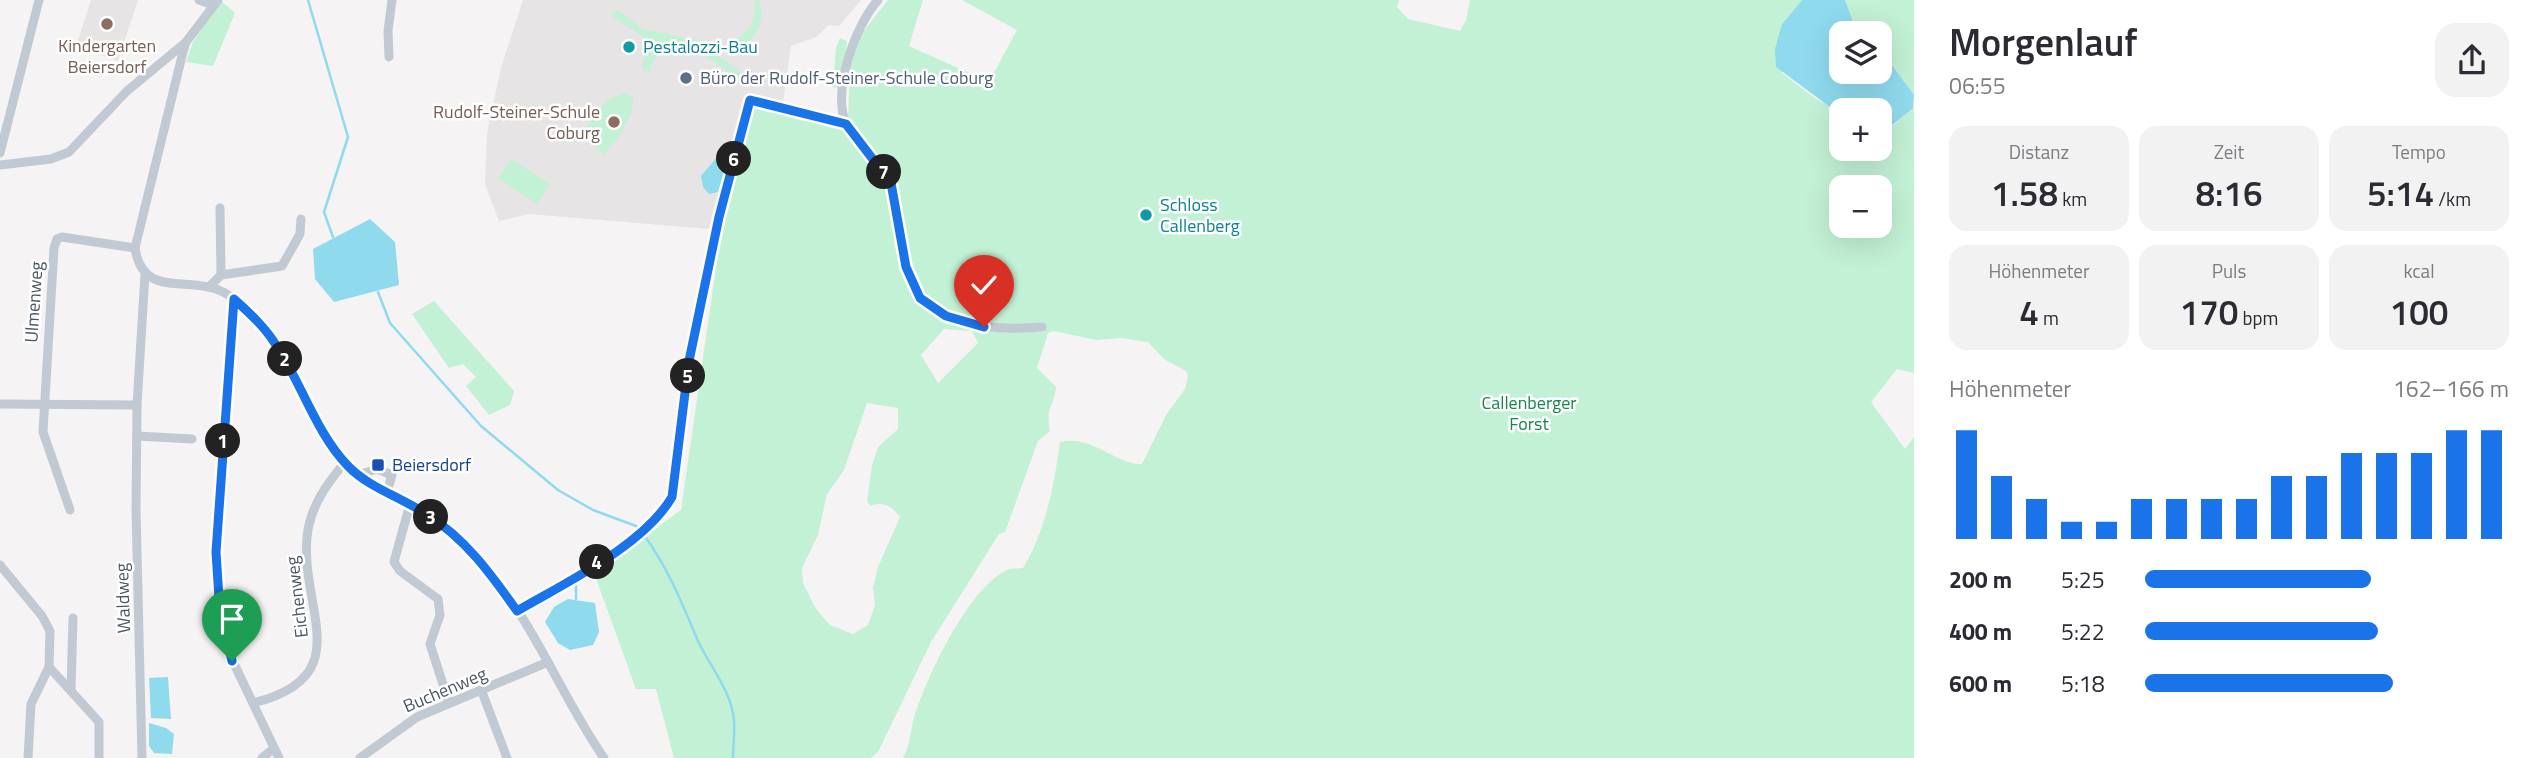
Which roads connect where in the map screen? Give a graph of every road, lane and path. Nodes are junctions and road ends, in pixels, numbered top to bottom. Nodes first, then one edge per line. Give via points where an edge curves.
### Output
1 (39, 0) edge
2 (200, 0) edge
3 (392, 0) edge
4 (878, 0) edge
5 (215, 2) edge
6 (186, 42) junction
7 (389, 57) dead end
8 (841, 102) junction
9 (823, 117) junction
10 (846, 124) junction
11 (0, 153) edge
12 (0, 165) edge
13 (220, 208) dead end
14 (301, 219) dead end
15 (135, 248) junction
16 (145, 274) junction
17 (222, 275) junction
18 (209, 287) junction
19 (234, 299) junction
20 (1042, 327) dead end
21 (0, 404) edge
22 (43, 404) junction
23 (137, 405) junction
24 (137, 436) junction
25 (192, 439) dead end
26 (345, 462) junction
27 (358, 475) junction
28 (387, 492) junction
29 (410, 504) junction
30 (70, 510) dead end
31 (0, 565) edge
32 (517, 611) junction
33 (73, 618) dead end
34 (548, 662) junction
35 (49, 667) junction
36 (71, 689) junction
37 (482, 692) junction
38 (253, 703) junction
39 (449, 703) junction
40 (273, 749) junction
41 (28, 758) edge
42 (99, 758) edge
43 (142, 758) edge
44 (261, 758) edge
45 (279, 758) edge
46 (360, 758) edge
47 (507, 758) edge
48 (604, 758) edge

1 - 11 street
2 - 5 street
3 - 7 street
4 - 8 street via 854,36
5 - 6 street
6 - 12 street via 127,91 69,152 51,159
6 - 15 street
8 - 9 street via 837,110
8 - 10 street
9 - 10 street
9 - 32 street via 750,100 746,107 689,361 672,497 636,536
10 - 20 street via 891,183 911,284 930,308 984,327
13 - 17 street
14 - 17 street via 300,234 282,266
15 - 16 street
15 - 22 street, Ulmenweg via 83,238 57,239
16 - 18 street via 167,283
16 - 23 street, Waldweg
17 - 18 street
18 - 19 street
19 - 26 street via 274,342
19 - 38 street via 217,575 227,649
21 - 22 street
22 - 23 street
22 - 30 street, Ulmenweg via 44,442
23 - 24 street, Waldweg
24 - 25 street
24 - 43 street, Waldweg
26 - 27 street
26 - 38 street, Eichenweg via 317,500 307,535 306,560 319,627 312,667 291,690
27 - 28 street
27 - 28 street via 377,469 392,475
28 - 29 street
29 - 32 street via 472,553
29 - 39 street via 394,562 438,599 440,615 430,644
31 - 35 street via 48,625
32 - 34 street
33 - 36 street
34 - 37 street, Buchenweg
34 - 48 street
35 - 36 street
35 - 41 street via 31,704
36 - 42 street via 99,722
37 - 39 street, Buchenweg
37 - 47 street
38 - 40 street
39 - 46 street, Buchenweg via 395,730
40 - 44 street
40 - 45 street

